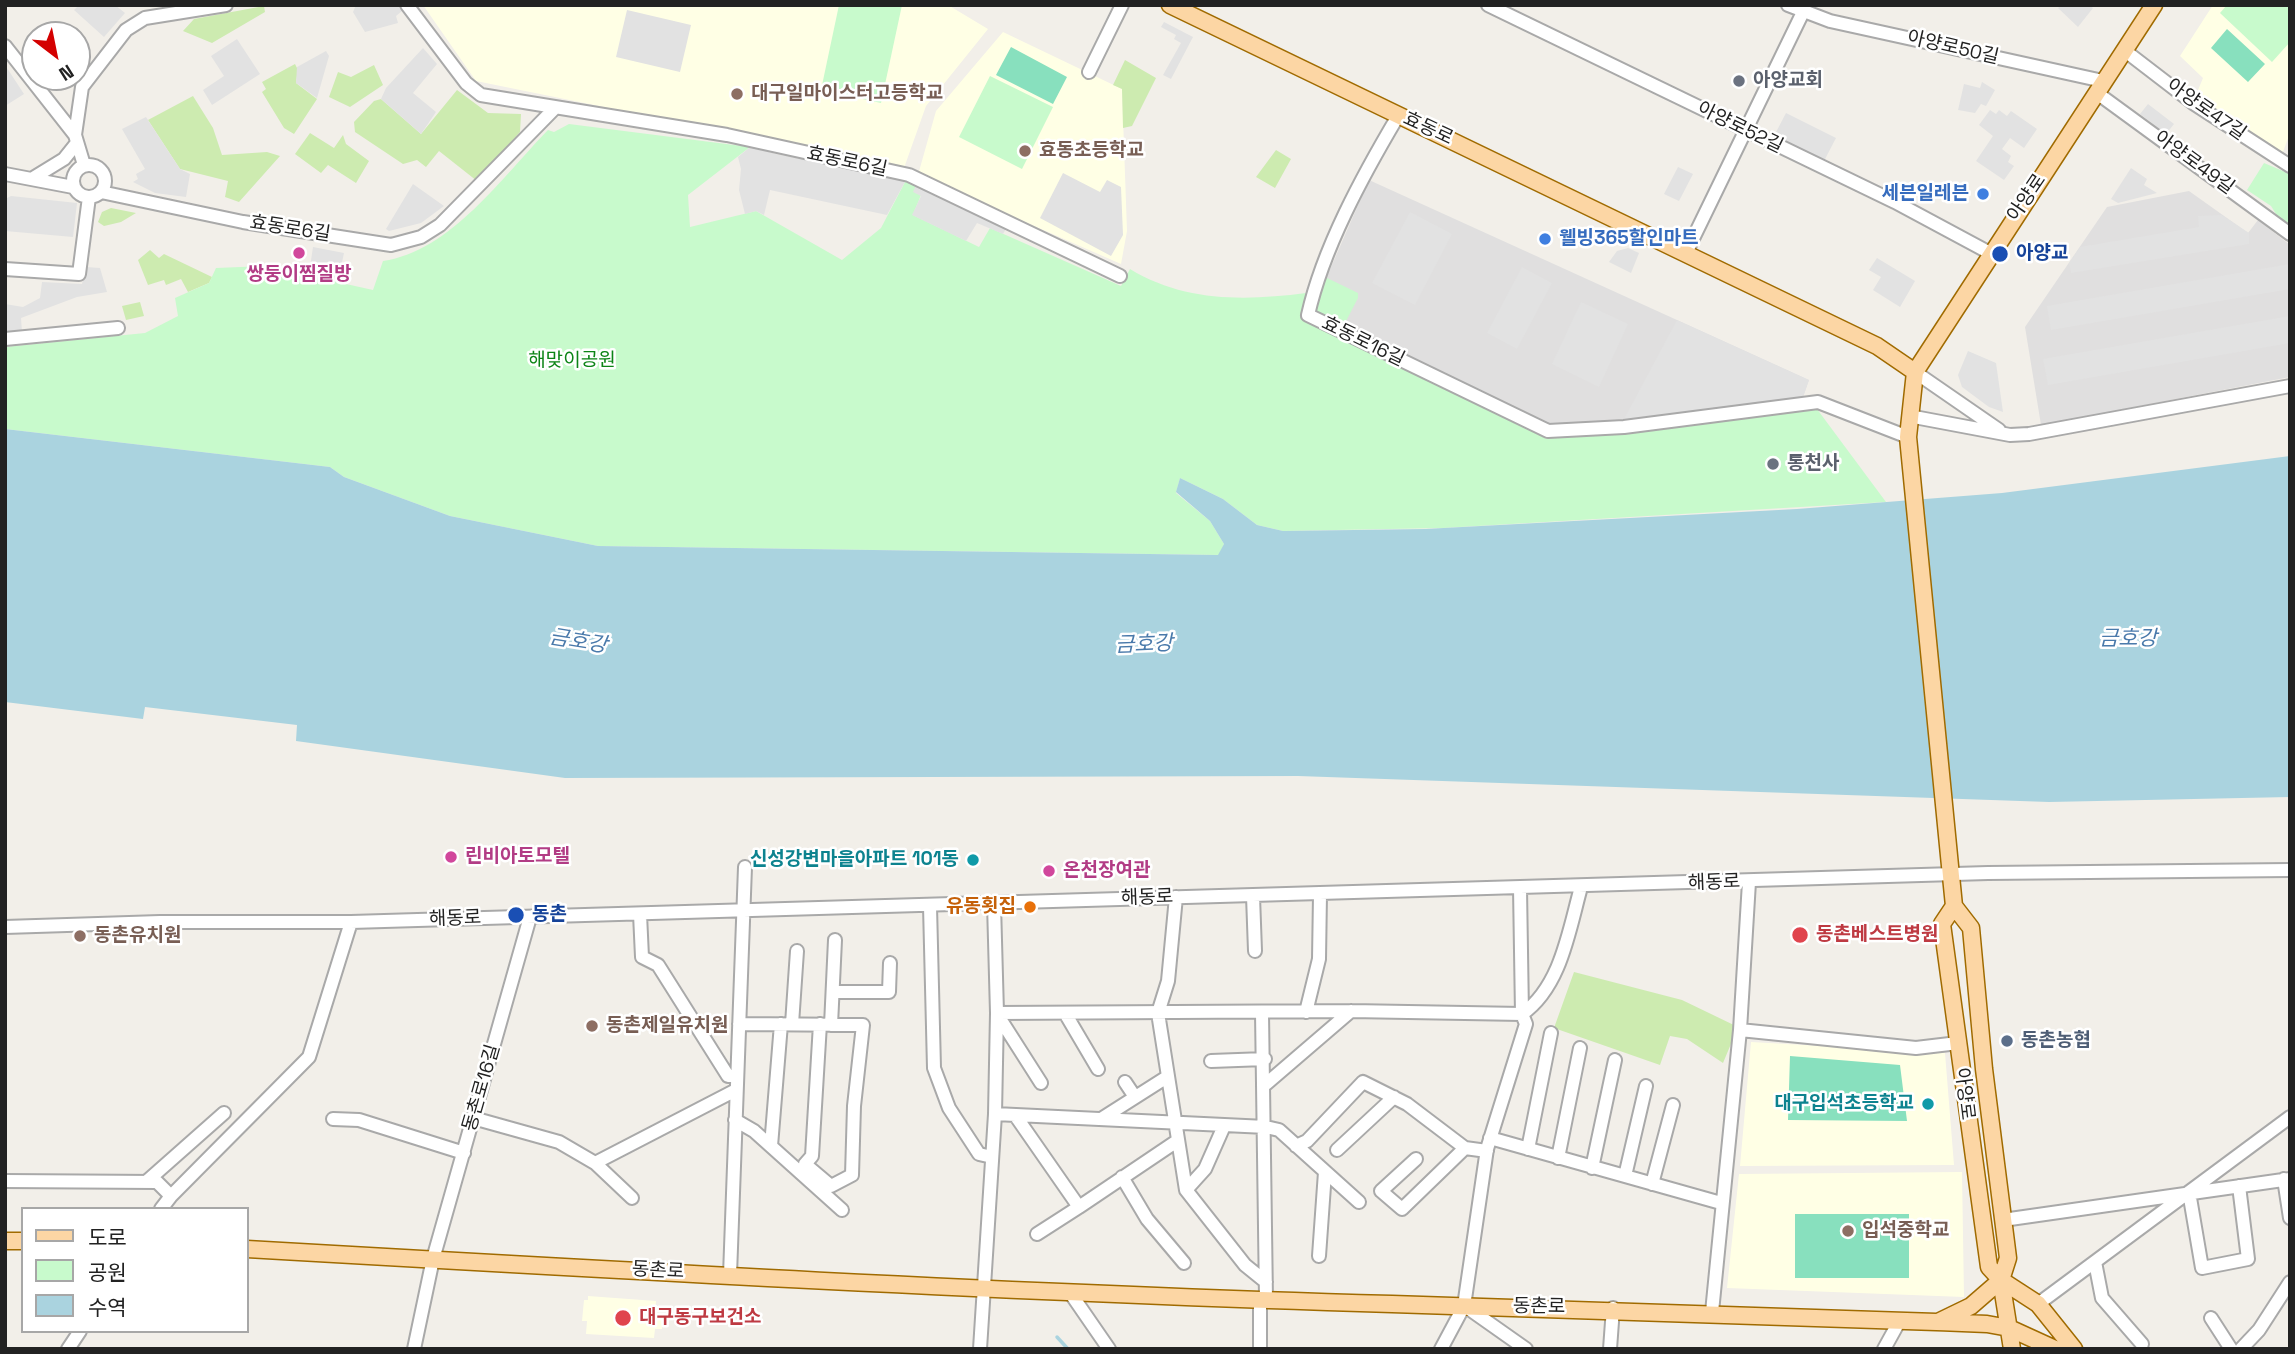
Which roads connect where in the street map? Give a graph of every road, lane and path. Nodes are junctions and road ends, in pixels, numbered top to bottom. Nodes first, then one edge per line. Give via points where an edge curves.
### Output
1 (226, 5) edge
2 (407, 5) edge
3 (1122, 5) edge
4 (1170, 5) edge
5 (1488, 5) edge
6 (1788, 5) edge
7 (2154, 5) edge
8 (1803, 12) junction
9 (5, 46) edge
10 (2124, 51) junction
11 (1089, 72) dead end
12 (2100, 87) junction
13 (554, 109) junction
14 (1398, 116) junction
15 (1745, 131) junction
16 (76, 140) junction
17 (84, 165) junction
18 (2290, 166) edge
19 (5, 174) edge
20 (33, 178) junction
21 (73, 187) junction
22 (95, 194) junction
23 (2290, 234) edge
24 (1686, 253) junction
25 (1990, 253) junction
26 (5, 270) edge
27 (1120, 276) dead end
28 (118, 328) dead end
29 (5, 339) edge
30 (1915, 372) junction
31 (2290, 386) edge
32 (1909, 416) junction
33 (2005, 434) junction
34 (1908, 437) junction
35 (745, 867) dead end
36 (2290, 870) edge
37 (1951, 876) junction
38 (1749, 882) junction
39 (1581, 887) junction
40 (1520, 888) junction
41 (1320, 895) junction
42 (1253, 896) junction
43 (1176, 897) junction
44 (994, 904) junction
45 (930, 906) junction
46 (1954, 906) junction
47 (743, 911) junction
48 (640, 914) junction
49 (530, 917) junction
50 (351, 922) junction
51 (5, 927) edge
52 (835, 940) dead end
53 (797, 951) dead end
54 (1255, 951) dead end
55 (890, 963) dead end
56 (833, 992) junction
57 (1351, 1011) junction
58 (1306, 1012) junction
59 (997, 1013) junction
60 (1065, 1013) junction
61 (1158, 1013) junction
62 (1262, 1013) junction
63 (1522, 1014) junction
64 (739, 1024) junction
65 (787, 1024) junction
66 (826, 1024) junction
67 (1740, 1030) junction
68 (1551, 1033) dead end
69 (1958, 1043) junction
70 (1580, 1048) dead end
71 (1265, 1059) junction
72 (1615, 1060) dead end
73 (1211, 1061) dead end
74 (1098, 1069) dead end
75 (737, 1076) junction
76 (1167, 1077) junction
77 (1125, 1082) dead end
78 (1041, 1083) dead end
79 (1266, 1084) junction
80 (1646, 1086) dead end
81 (736, 1090) junction
82 (1135, 1097) junction
83 (1394, 1097) junction
84 (1674, 1105) dead end
85 (224, 1113) dead end
86 (995, 1114) junction
87 (1015, 1115) junction
88 (2290, 1117) edge
89 (473, 1118) junction
90 (333, 1119) dead end
91 (1101, 1119) junction
92 (735, 1120) junction
93 (1174, 1122) junction
94 (1224, 1126) junction
95 (1266, 1127) junction
96 (1177, 1142) junction
97 (191, 1143) junction
98 (1489, 1145) junction
99 (771, 1146) junction
100 (1296, 1146) junction
101 (1465, 1148) junction
102 (1528, 1149) junction
103 (1337, 1150) dead end
104 (464, 1153) junction
105 (992, 1157) junction
106 (1558, 1158) junction
107 (1416, 1159) dead end
108 (207, 1160) junction
109 (595, 1163) junction
110 (1592, 1168) junction
111 (1325, 1172) junction
112 (1122, 1177) junction
113 (1625, 1177) junction
114 (2287, 1179) edge
115 (5, 1181) edge
116 (146, 1182) junction
117 (1652, 1184) junction
118 (2239, 1186) junction
119 (1186, 1190) junction
120 (2189, 1192) junction
121 (171, 1196) junction
122 (632, 1198) dead end
123 (1359, 1202) dead end
124 (1721, 1203) junction
125 (162, 1207) edge
126 (1079, 1207) junction
127 (842, 1210) dead end
128 (2290, 1218) edge
129 (2003, 1220) junction
130 (1037, 1234) dead end
131 (248, 1249) edge
132 (1319, 1256) dead end
133 (433, 1259) junction
134 (2095, 1262) junction
135 (1184, 1264) dead end
136 (730, 1275) junction
137 (2001, 1280) junction
138 (1266, 1282) junction
139 (2290, 1282) edge
140 (985, 1287) junction
141 (1069, 1291) junction
142 (1263, 1299) junction
143 (2038, 1304) junction
144 (1464, 1306) junction
145 (1614, 1308) junction
146 (1712, 1312) junction
147 (2211, 1318) dead end
148 (1900, 1320) junction
149 (1938, 1322) junction
150 (2009, 1328) junction
151 (79, 1333) edge
152 (2142, 1344) dead end
153 (68, 1349) edge
154 (414, 1349) edge
155 (980, 1349) edge
156 (1109, 1349) edge
157 (1260, 1349) edge
158 (1441, 1349) edge
159 (1526, 1349) edge
160 (1610, 1349) edge
161 (1884, 1349) edge
162 (2012, 1349) edge
163 (2055, 1349) edge
164 (2074, 1349) edge
165 (2231, 1349) edge
166 (2241, 1349) edge

1 - 16 street via 145,18 126,30 82,87
2 - 13 street, 효동로6길 via 466,83 481,95
3 - 11 street
4 - 14 main road, 효동로
5 - 15 street, 아양로52길
6 - 8 street, 아양로50길
7 - 10 main road, 아양로
8 - 12 street, 아양로50길
8 - 15 street
9 - 16 street
10 - 12 main road, 아양로
10 - 18 street, 아양로47길
12 - 23 street, 아양로49길
12 - 25 main road, 아양로
13 - 22 street, 효동로6길 via 440,225 421,237 391,245
13 - 27 street, 효동로6길 via 727,135 909,175
14 - 24 main road, 효동로
14 - 34 street, 효동로16길 via 1335,239 1308,315 1548,431 1624,428 1818,402
15 - 24 street
15 - 25 street, 아양로52길
16 - 17 street
16 - 20 street via 64,159
17 - 21 street via 73,176
17 - 22 street via 103,172 105,182
19 - 20 street
20 - 21 street
21 - 22 street via 80,195
22 - 26 street via 79,274
24 - 30 main road, 효동로 via 1877,345
25 - 30 main road, 아양로
28 - 29 street
30 - 32 main road, 아양로
30 - 33 street
31 - 33 street via 2029,434
32 - 33 street
32 - 34 main road, 아양로
34 - 37 main road, 아양로
35 - 47 street
36 - 37 street, 해동로
37 - 38 street, 해동로
37 - 46 main road, 아양로
38 - 39 street, 해동로
38 - 67 street
39 - 40 street, 해동로
39 - 63 street via 1560,962 1536,1004
40 - 41 street, 해동로
40 - 63 street
41 - 42 street, 해동로
41 - 58 street via 1319,959
42 - 43 street, 해동로
42 - 54 street
43 - 44 street, 해동로
43 - 61 street via 1168,981
44 - 45 street, 해동로
44 - 59 street
45 - 47 street, 해동로
45 - 105 street via 934,1068 965,1136 979,1154
46 - 69 main road, 아양로 via 1942,924
46 - 129 main road, 아양로 via 1971,928
47 - 48 street, 해동로
47 - 64 street
48 - 49 street, 해동로
48 - 75 street via 642,957 658,965 728,1076
49 - 50 street, 해동로
49 - 89 street, 동촌로16길
50 - 51 street, 해동로
50 - 108 street via 309,1057
52 - 56 street
53 - 65 street
55 - 56 street via 889,992
56 - 66 street
57 - 58 street
57 - 63 street
57 - 79 street
58 - 62 street
59 - 60 street
59 - 78 street
59 - 86 street
60 - 61 street
60 - 74 street
61 - 62 street
61 - 76 street
62 - 71 street
63 - 98 street via 1526,1024
64 - 65 street
64 - 75 street
65 - 66 street
65 - 99 street
66 - 66 street via 812,1156 806,1164 831,1186 852,1175 863,1025
67 - 69 street via 1916,1048
67 - 124 street
68 - 102 street
69 - 137 main road, 아양로 via 1989,1266
70 - 106 street
71 - 73 street
71 - 79 street
72 - 110 street
75 - 81 street
76 - 82 street
76 - 93 street
77 - 82 street
79 - 95 street
80 - 113 street
81 - 92 street
81 - 109 street
82 - 91 street
83 - 100 street via 1363,1082 1307,1141
83 - 101 street
83 - 103 street
84 - 117 street
85 - 97 street
86 - 87 street
86 - 105 street
87 - 91 street
87 - 126 street
88 - 120 street
89 - 104 street, 동촌로16길
89 - 109 street via 559,1142
90 - 104 street via 359,1120
91 - 93 street
92 - 99 street
92 - 136 street
93 - 94 street
93 - 96 street
94 - 95 street
94 - 119 street via 1205,1169
95 - 100 street via 1279,1130
95 - 138 street
96 - 112 street
96 - 119 street
97 - 108 street
97 - 116 street
98 - 101 street
98 - 102 street
98 - 144 street
99 - 127 street
100 - 111 street
101 - 107 street via 1402,1209 1381,1191
102 - 106 street
104 - 133 street, 동촌로16길
105 - 140 street
106 - 110 street
108 - 121 street
109 - 122 street
110 - 113 street
111 - 123 street
111 - 132 street
112 - 126 street
112 - 135 street via 1147,1219
113 - 117 street
114 - 118 street
114 - 128 street
115 - 116 street
116 - 121 street via 157,1182
117 - 124 street
118 - 120 street
118 - 120 street via 2248,1259 2202,1268
119 - 138 street via 1245,1265
120 - 129 street
120 - 134 street
121 - 125 street
124 - 146 street
126 - 130 street
129 - 137 main road, 아양로 via 2008,1258
131 - 133 main road, 동촌로
133 - 136 main road, 동촌로
133 - 154 street, 동촌로16길
134 - 143 street
134 - 152 street via 2102,1297
136 - 140 main road, 동촌로
137 - 143 main road
137 - 149 main road via 1971,1306
137 - 150 main road, 아양로
138 - 142 street
139 - 166 street
140 - 141 main road, 동촌로
140 - 155 street
141 - 142 main road, 동촌로
141 - 156 street
142 - 144 main road, 동촌로
142 - 157 street
143 - 164 main road
144 - 145 main road, 동촌로
144 - 158 street
144 - 159 street
145 - 146 main road, 동촌로
145 - 160 street
146 - 148 main road, 동촌로
147 - 165 street
148 - 149 main road, 동촌로
148 - 161 street
149 - 150 main road, 동촌로
150 - 162 main road, 아양로
150 - 163 main road, 동촌로
151 - 153 street

